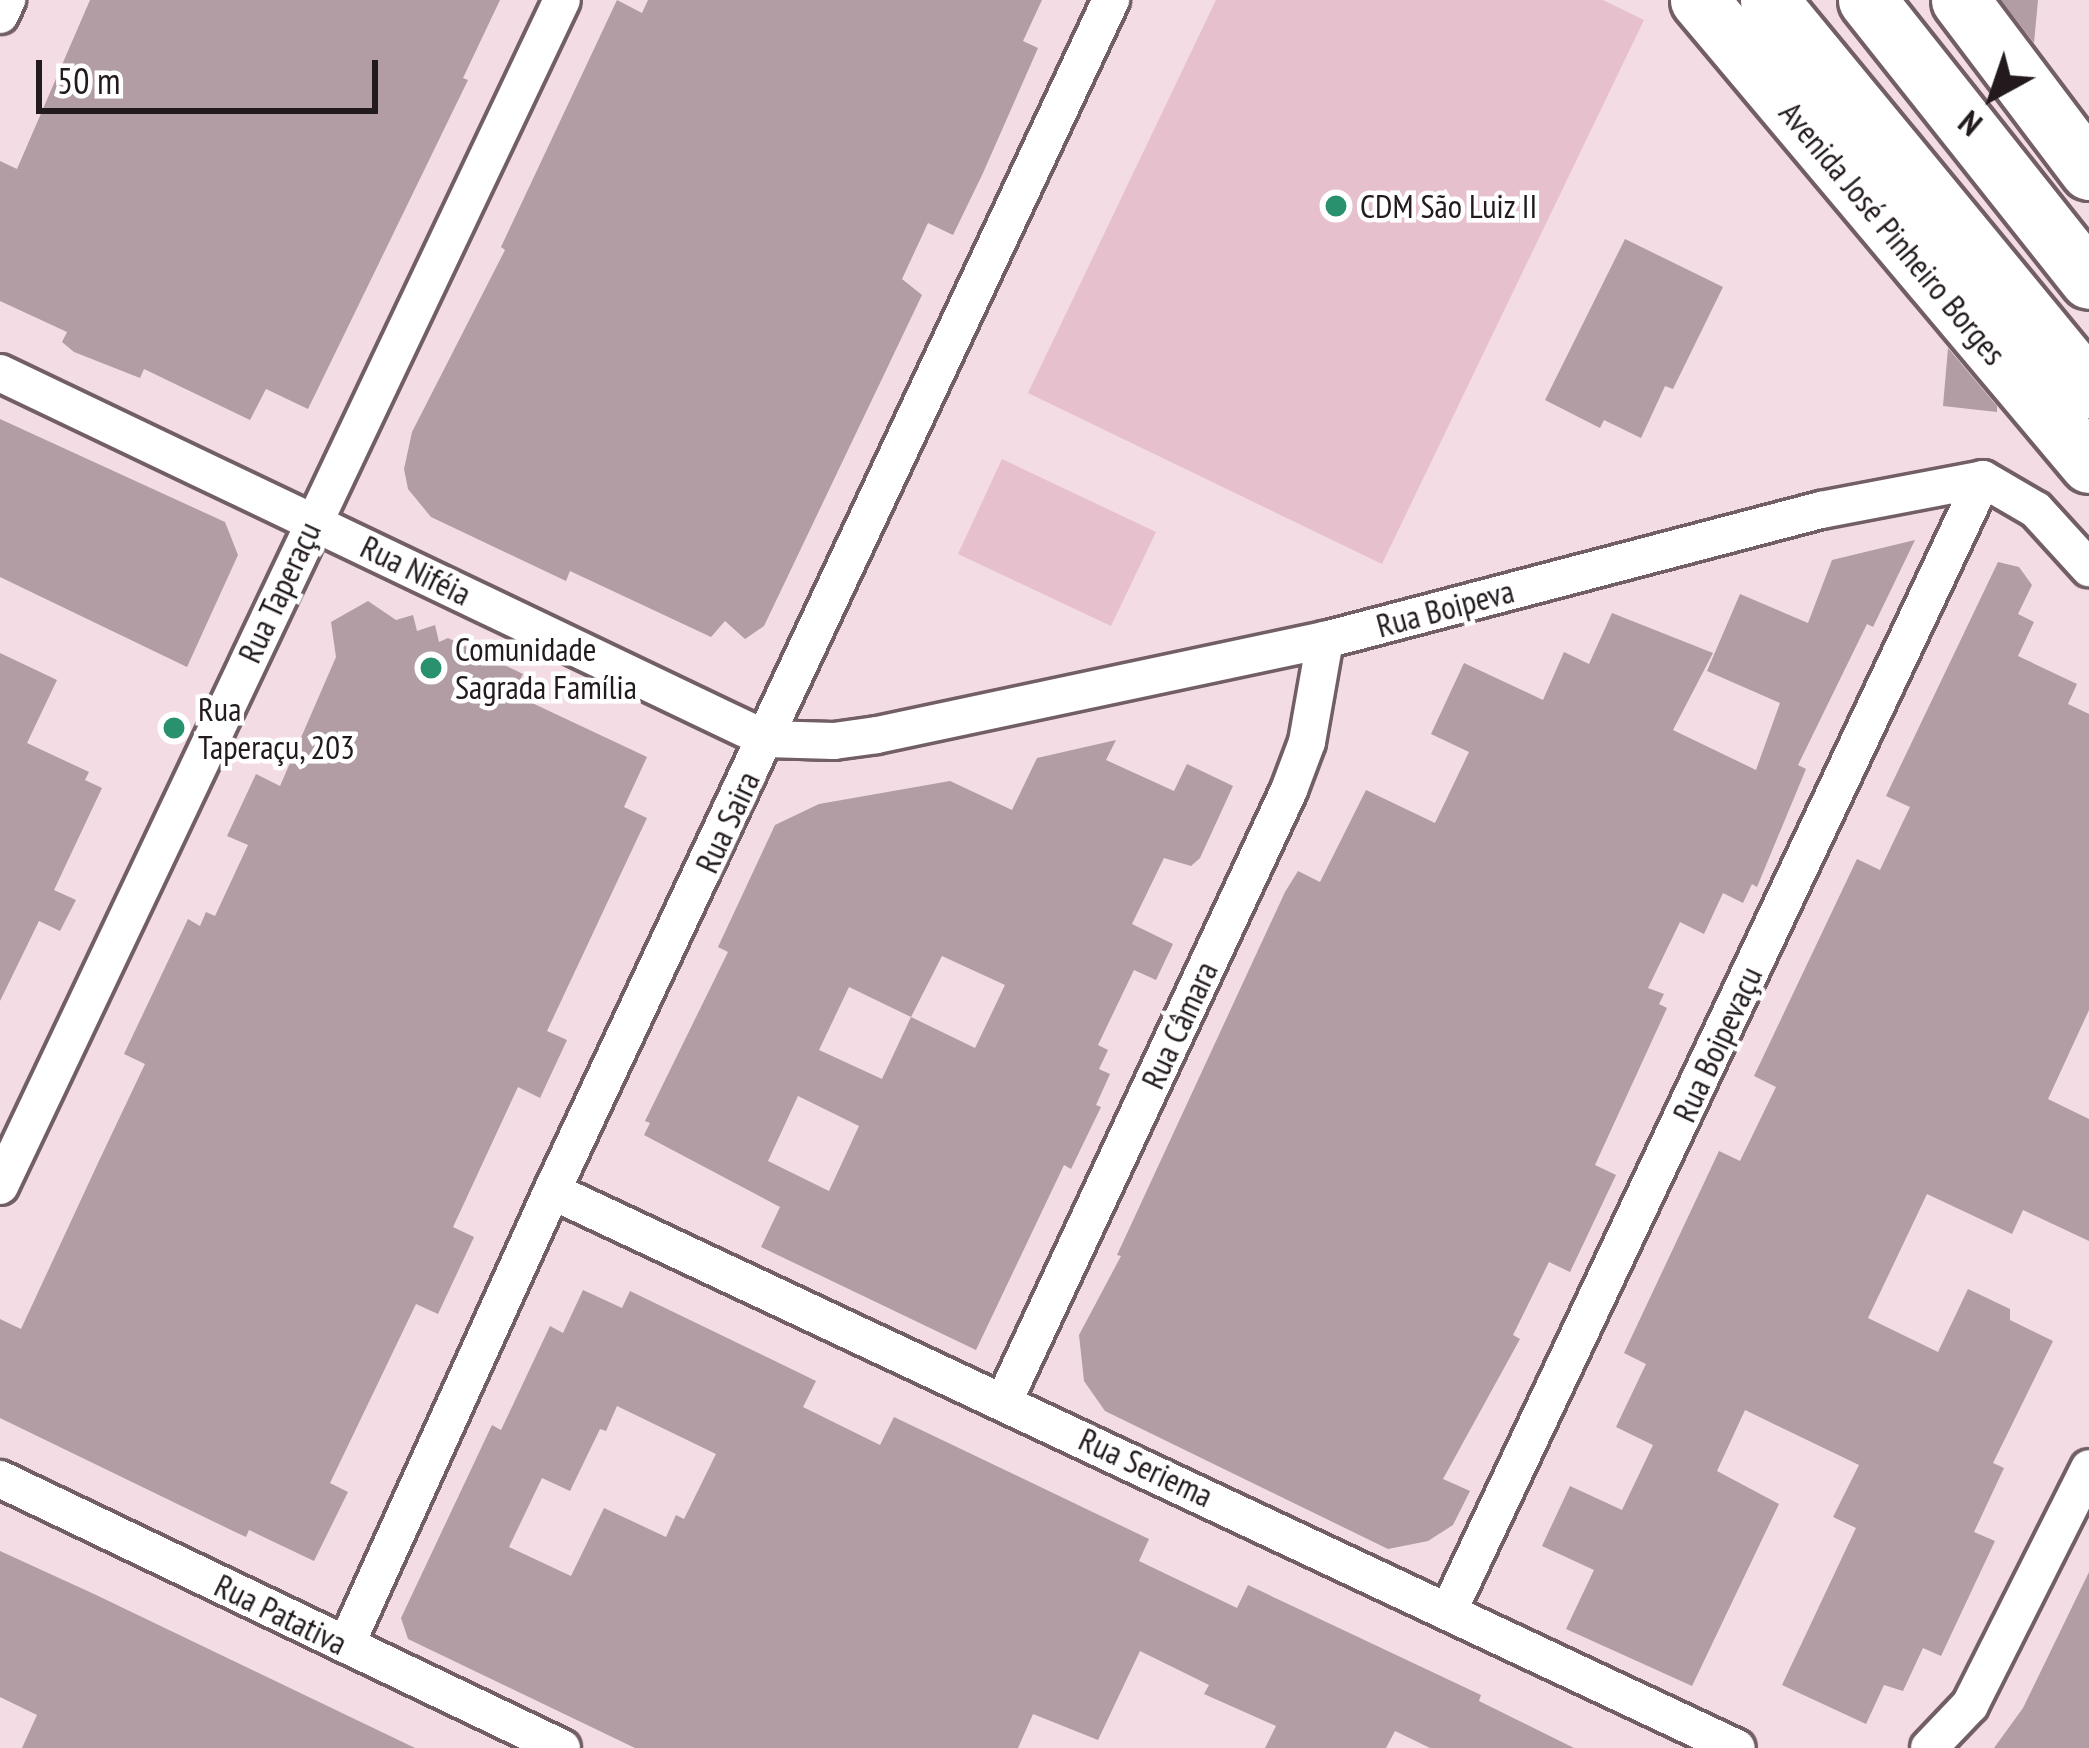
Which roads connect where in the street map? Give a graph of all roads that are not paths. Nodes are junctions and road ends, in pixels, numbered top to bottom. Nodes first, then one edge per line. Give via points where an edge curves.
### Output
1 (7, 0) edge
2 (562, 0) edge
3 (1111, 0) edge
4 (1700, 0) edge
5 (1769, 0) edge
6 (1867, 0) edge
7 (1960, 0) edge
8 (0, 15) edge
9 (2089, 171) edge
10 (2089, 280) edge
11 (0, 373) edge
12 (2089, 389) edge
13 (2089, 464) edge
14 (1983, 479) junction
15 (312, 520) junction
16 (2089, 568) edge
17 (1324, 640) junction
18 (766, 739) junction
19 (0, 1186) edge
20 (552, 1191) junction
21 (1004, 1401) junction
22 (2089, 1468) edge
23 (0, 1479) edge
24 (1450, 1608) junction
25 (346, 1645) junction
26 (562, 1748) edge
27 (1737, 1748) edge
28 (1929, 1748) edge

1 - 8 street
2 - 15 street, Rua Taperaçu
3 - 18 street, Rua Saira
4 - 13 main road, Avenida José Pinheiro Borges
5 - 12 main road
6 - 10 main road
7 - 9 main road
11 - 15 street, Rua Niféia
14 - 16 street via 2036,510
14 - 17 street, Rua Boipeva via 1821,510
14 - 24 street, Rua Boipevaçu
15 - 18 street, Rua Niféia
15 - 19 street, Rua Taperaçu
17 - 18 street, Rua Boipeva via 877,735
17 - 21 street, Rua Câmara via 1307,742 1289,790
18 - 20 street, Rua Saira
20 - 21 street, Rua Seriema
20 - 25 street, Rua Saira
21 - 24 street, Rua Seriema
22 - 28 street via 1970,1705
23 - 25 street, Rua Patativa
24 - 27 street, Rua Seriema
25 - 26 street, Rua Patativa

